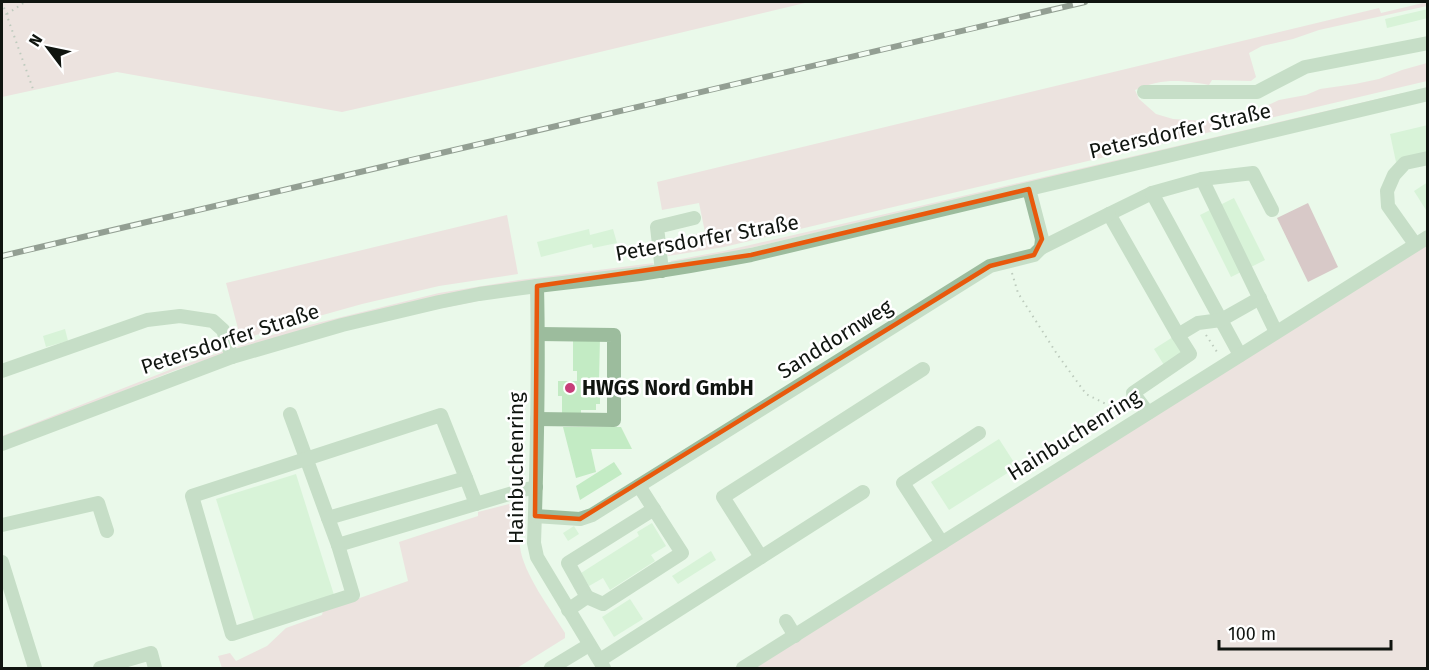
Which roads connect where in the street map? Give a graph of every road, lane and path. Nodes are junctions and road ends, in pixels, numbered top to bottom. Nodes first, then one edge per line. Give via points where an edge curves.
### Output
1 (2, 2) edge
2 (24, 2) edge
3 (6, 14) junction
4 (1428, 44) edge
5 (33, 89) dead end
6 (1144, 92) dead end
7 (1428, 94) edge
8 (1428, 158) edge
9 (1202, 179) junction
10 (1029, 189) junction
11 (1152, 193) junction
12 (1272, 210) dead end
13 (1110, 214) junction
14 (694, 218) dead end
15 (1428, 237) edge
16 (1415, 244) junction
17 (1041, 248) junction
18 (1009, 261) junction
19 (662, 271) junction
20 (537, 286) junction
21 (1260, 298) junction
22 (1221, 320) junction
23 (1198, 322) junction
24 (1276, 332) junction
25 (538, 333) junction
26 (1178, 335) junction
27 (1216, 351) dead end
28 (1240, 355) junction
29 (232, 357) junction
30 (923, 369) dead end
31 (2, 371) edge
32 (1148, 413) junction
33 (290, 414) dead end
34 (537, 418) junction
35 (1135, 421) junction
36 (980, 434) dead end
37 (2, 444) edge
38 (306, 459) junction
39 (466, 478) junction
40 (639, 486) junction
41 (536, 488) junction
42 (863, 492) dead end
43 (476, 504) junction
44 (654, 509) junction
45 (535, 516) junction
46 (328, 518) junction
47 (2, 525) edge
48 (107, 531) dead end
49 (942, 543) junction
50 (338, 545) junction
51 (761, 557) junction
52 (2, 562) edge
53 (587, 597) junction
54 (568, 610) junction
55 (786, 621) dead end
56 (795, 636) junction
57 (589, 645) junction
58 (602, 664) edge
59 (35, 669) edge
60 (100, 669) edge
61 (155, 669) edge
62 (551, 669) edge
63 (743, 669) edge

1 - 3 path
2 - 3 path
3 - 5 path
4 - 6 street via 1305,67 1257,92
7 - 10 street, Petersdorfer Straße
8 - 16 street via 1405,163 1387,191 1388,206
9 - 11 street, Sanddornweg
9 - 12 street, Sanddornweg via 1253,173
9 - 21 street
10 - 17 street
10 - 19 street, Petersdorfer Straße via 751,255
11 - 13 street, Sanddornweg
11 - 22 street
13 - 17 street, Sanddornweg
13 - 26 street
14 - 19 street via 657,227
15 - 16 street, Hainbuchenring
16 - 24 street, Hainbuchenring
17 - 18 street, Sanddornweg via 1034,255
18 - 35 path via 1018,293 1086,394 1128,412
18 - 40 street, Sanddornweg via 990,266
19 - 20 street, Petersdorfer Straße
20 - 25 street, Hainbuchenring
20 - 29 street, Petersdorfer Straße via 397,312
21 - 22 street
21 - 24 street
22 - 23 street
22 - 28 street
23 - 26 street
23 - 27 path
24 - 28 street, Hainbuchenring
25 - 34 street, Hainbuchenring
25 - 34 street via 614,335 614,420
26 - 32 street via 1190,354 1133,393
28 - 32 street, Hainbuchenring
29 - 31 street via 223,330 213,321 180,316 147,320
29 - 37 street, Petersdorfer Straße
30 - 51 street via 723,497
32 - 35 street, Hainbuchenring
33 - 38 street
34 - 41 street, Hainbuchenring
35 - 49 street, Hainbuchenring
36 - 49 street via 903,483
38 - 39 street via 441,415
38 - 46 street
38 - 50 street via 192,496 232,634 353,595
39 - 43 street
39 - 46 street
40 - 44 street
40 - 45 street, Sanddornweg via 580,519
41 - 43 street
41 - 45 street, Hainbuchenring
42 - 51 street
43 - 50 street
44 - 53 street via 568,563
44 - 53 street via 682,553 603,603
45 - 54 street, Hainbuchenring via 537,557
46 - 50 street
47 - 48 street via 98,503
49 - 56 street, Hainbuchenring
51 - 58 street
52 - 59 street
53 - 54 street
54 - 57 street, Hainbuchenring
55 - 56 street
56 - 63 street, Hainbuchenring
57 - 58 street, Hainbuchenring
57 - 62 street
60 - 61 street via 151,653

